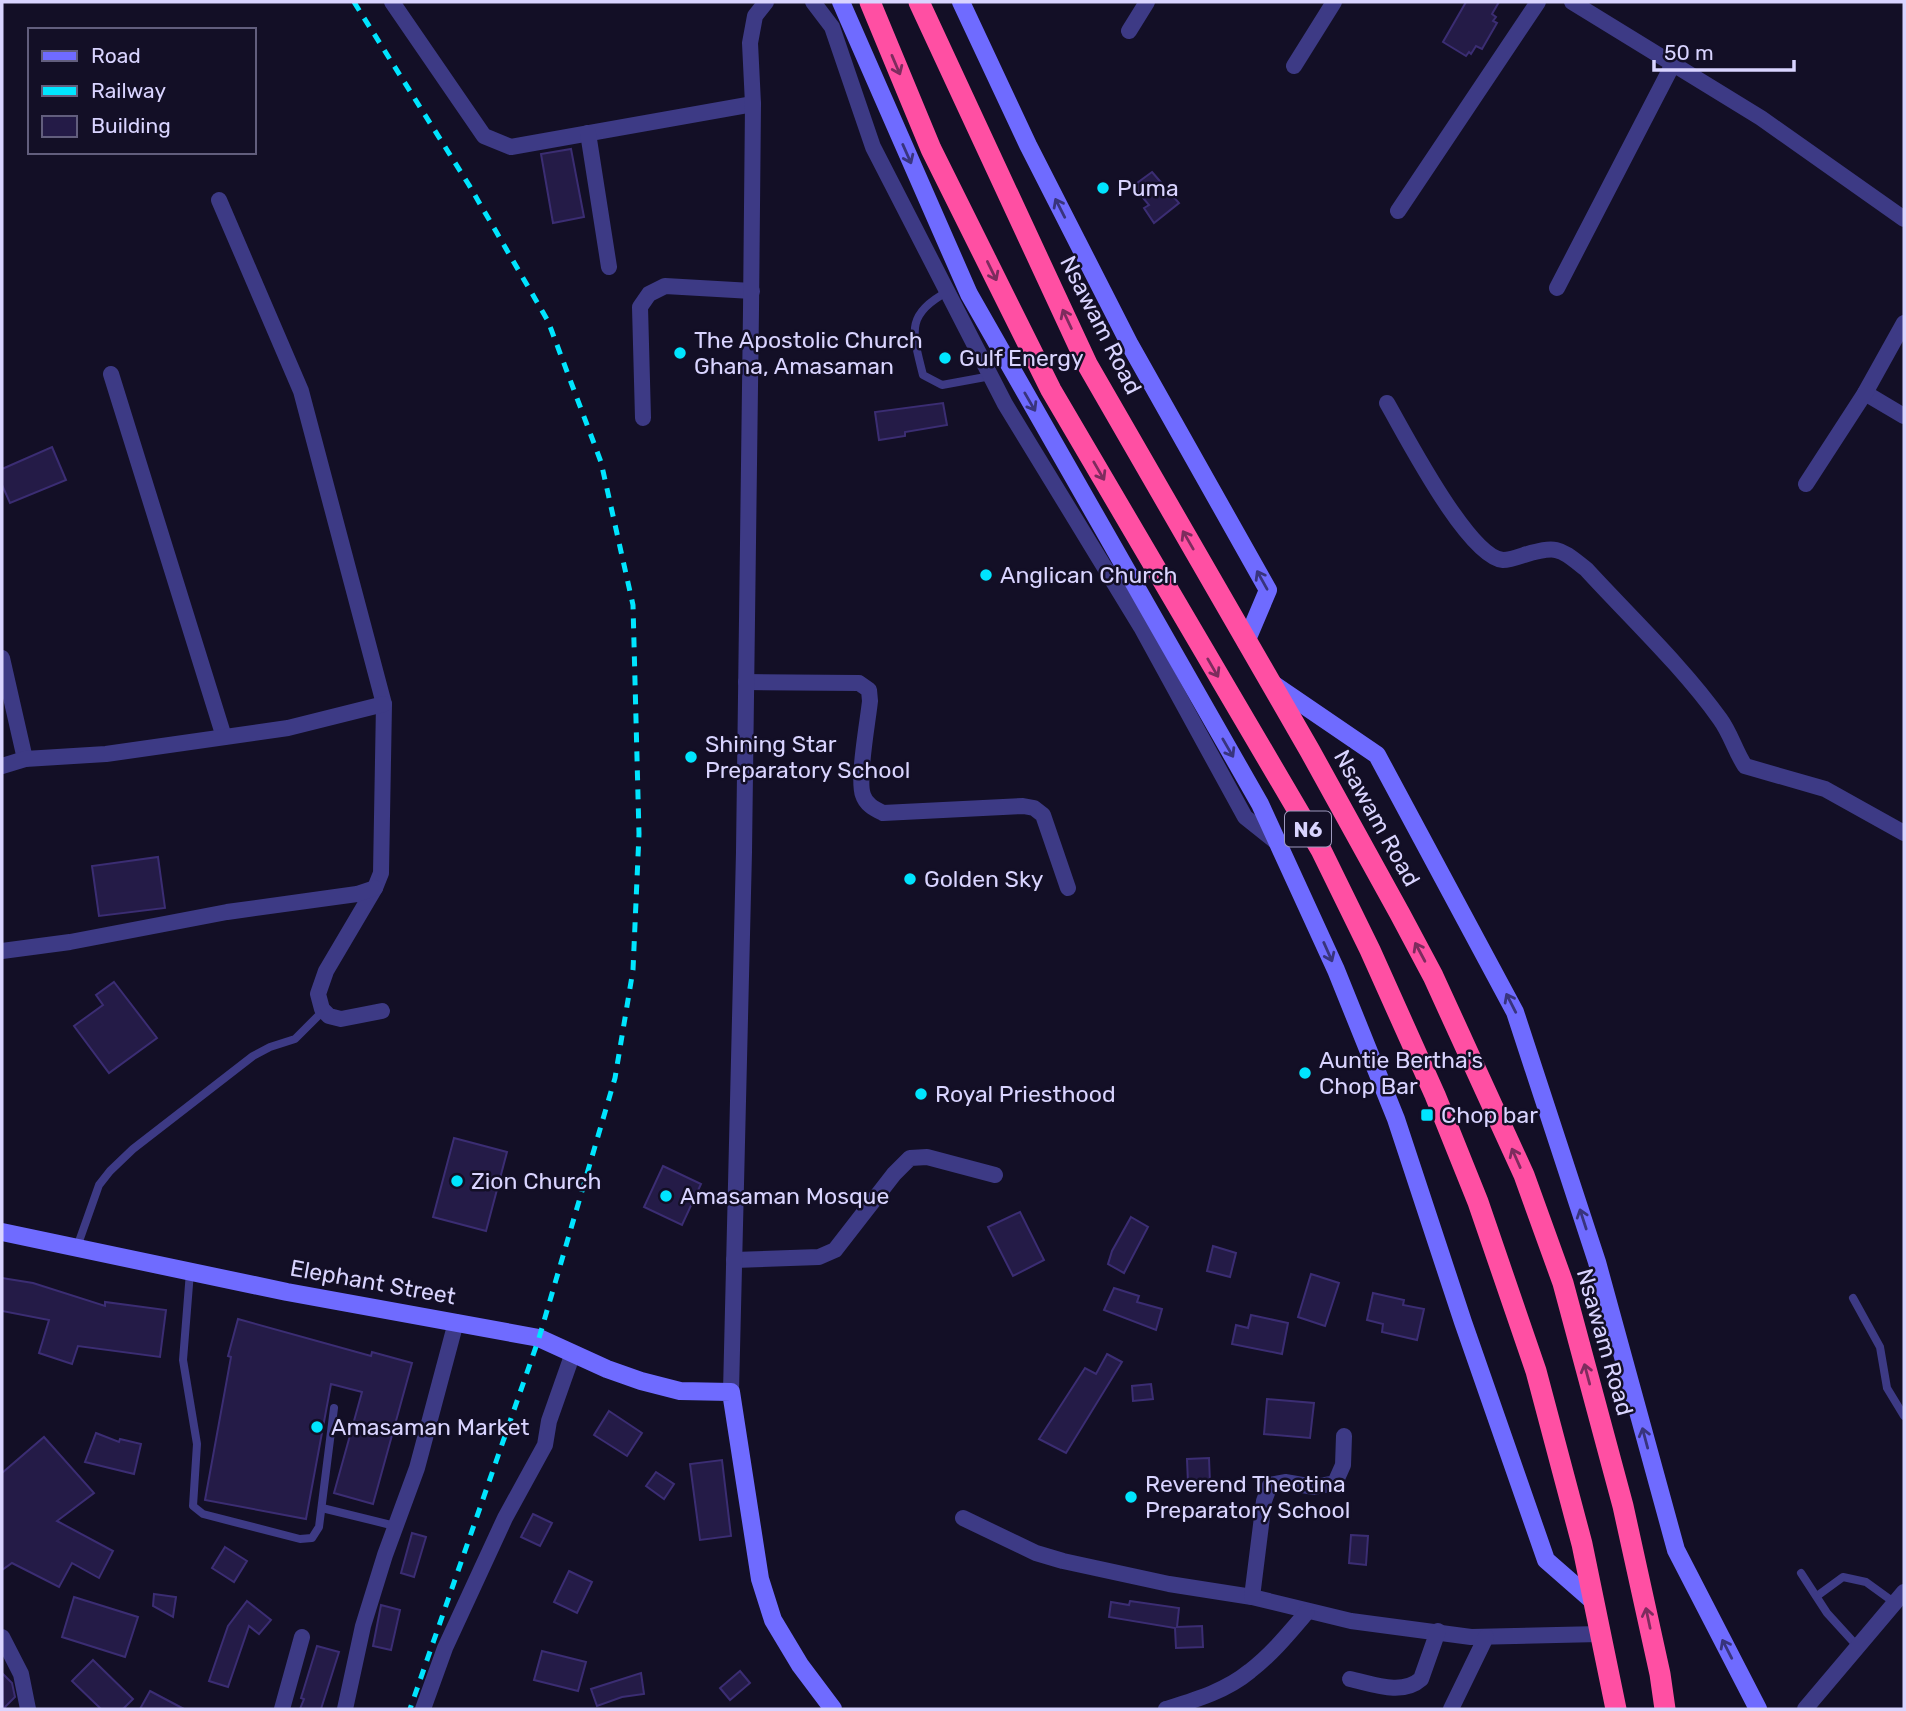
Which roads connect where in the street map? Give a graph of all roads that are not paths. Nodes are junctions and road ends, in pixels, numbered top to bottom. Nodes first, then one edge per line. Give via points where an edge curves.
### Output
1 (392, 2) edge
2 (766, 2) edge
3 (813, 2) edge
4 (841, 2) edge
5 (870, 2) edge
6 (919, 2) edge
7 (961, 2) edge
8 (1147, 2) edge
9 (1334, 2) edge
10 (1538, 2) edge
11 (1572, 2) edge
12 (1129, 31) dead end
13 (1673, 64) junction
14 (1294, 66) dead end
15 (752, 104) junction
16 (588, 133) junction
17 (219, 200) dead end
18 (1398, 211) dead end
19 (1904, 219) edge
20 (608, 267) dead end
21 (1557, 288) dead end
22 (751, 291) junction
23 (947, 292) junction
24 (1904, 323) edge
25 (111, 374) dead end
26 (991, 376) junction
27 (1865, 393) junction
28 (1387, 403) dead end
29 (1904, 416) edge
30 (643, 418) dead end
31 (1806, 484) dead end
32 (1246, 642) junction
33 (2, 658) edge
34 (1270, 681) junction
35 (746, 682) junction
36 (384, 704) junction
37 (224, 737) junction
38 (25, 759) junction
39 (2, 766) edge
40 (1904, 831) edge
41 (1279, 844) junction
42 (375, 888) junction
43 (1068, 888) dead end
44 (2, 951) edge
45 (324, 1010) junction
46 (382, 1011) dead end
47 (995, 1175) dead end
48 (2, 1232) edge
49 (77, 1247) junction
50 (734, 1260) junction
51 (190, 1272) junction
52 (1853, 1298) dead end
53 (456, 1322) junction
54 (573, 1353) junction
55 (731, 1392) junction
56 (334, 1408) dead end
57 (1904, 1416) edge
58 (1344, 1436) dead end
59 (322, 1508) junction
60 (963, 1518) dead end
61 (395, 1526) junction
62 (1801, 1573) dead end
63 (1816, 1596) junction
64 (1252, 1597) junction
65 (1900, 1598) edge
66 (1594, 1602) junction
67 (1307, 1612) junction
68 (1438, 1631) junction
69 (1600, 1634) junction
70 (2, 1637) edge
71 (302, 1637) dead end
72 (1486, 1637) junction
73 (1857, 1647) junction
74 (1350, 1679) dead end
75 (1210, 1702) edge
76 (28, 1709) edge
77 (282, 1709) edge
78 (345, 1709) edge
79 (423, 1709) edge
80 (833, 1709) edge
81 (1166, 1709) edge
82 (1451, 1709) edge
83 (1616, 1709) edge
84 (1665, 1709) edge
85 (1758, 1709) edge
86 (1805, 1709) edge

1 - 16 street via 484,136 511,147
2 - 15 street via 755,16 750,43
3 - 23 street via 832,27 873,147
4 -> 41 main road via 969,294
5 -> 66 highway, N6 via 931,149 1051,390 1321,850 1370,950 1483,1215 1536,1371
32 -> 6 highway, Nsawam Road / N6 via 1087,363
32 -> 7 main road via 1268,590 1130,345
8 - 12 street
9 - 14 street
10 - 18 street
11 - 13 street
13 - 19 street via 1761,118
13 - 21 street
15 - 16 street
15 - 22 street
16 - 20 street
17 - 36 street via 301,391
22 - 30 street via 665,286 649,294 640,307
22 - 35 street
23 - 26 street
23 - 26 lane via 931,301 916,323 913,336 923,376 942,385
24 - 27 street
25 - 37 street
26 - 41 street via 1141,627 1245,817
27 - 29 street
27 - 31 street
28 - 40 street via 1436,489 1488,554 1502,560 1555,548 1566,554 1586,569 1701,694 1728,730 1745,766 1825,789
32 - 34 highway, Nsawam Road / N6
33 - 38 street
84 -> 34 highway, Nsawam Road / N6 via 1623,1506 1563,1283 1524,1175 1433,976
85 -> 34 main road via 1676,1550 1597,1262 1515,1012 1377,755
35 - 43 street via 859,683 869,690 870,701 862,780 869,805 883,813 1034,808 1043,815
35 - 50 street
36 - 37 street via 288,728
36 - 42 street via 381,873
37 - 38 street via 106,754
38 - 39 street
41 -> 66 main road via 1396,1119 1546,1560
42 - 44 street
42 - 45 street via 320,984
45 - 46 street via 341,1019
45 - 49 lane via 295,1039 253,1056 118,1163 99,1185
47 - 50 street via 927,1157 910,1158 835,1250 819,1257
48 - 49 main road, Elephant Street
49 - 51 main road, Elephant Street
50 - 55 street
51 - 53 main road, Elephant Street
51 - 59 lane via 183,1360 197,1444 193,1506 203,1514 300,1539 312,1538
52 - 57 lane via 1880,1347 1887,1388
53 - 54 main road, Elephant Street via 539,1338
53 - 61 street via 417,1468
54 - 55 main road, Elephant Street via 630,1377 680,1391
54 - 79 street via 545,1445 472,1588
55 - 80 main road via 760,1579 773,1620
56 - 59 lane
58 - 64 street via 1335,1483 1270,1485
59 - 61 lane
60 - 64 street via 1062,1561
61 - 78 street via 363,1626
62 - 63 lane
63 - 65 lane via 1843,1577
63 - 73 lane
64 - 67 street
65 - 73 street
66 - 69 highway, N6
67 - 68 street
67 - 75 street via 1249,1672
68 - 72 street
68 - 74 street via 1417,1683 1400,1689
69 - 72 street
69 - 83 highway, N6
70 - 76 street via 21,1674
71 - 77 street
72 - 82 street
73 - 86 street
75 - 81 street

